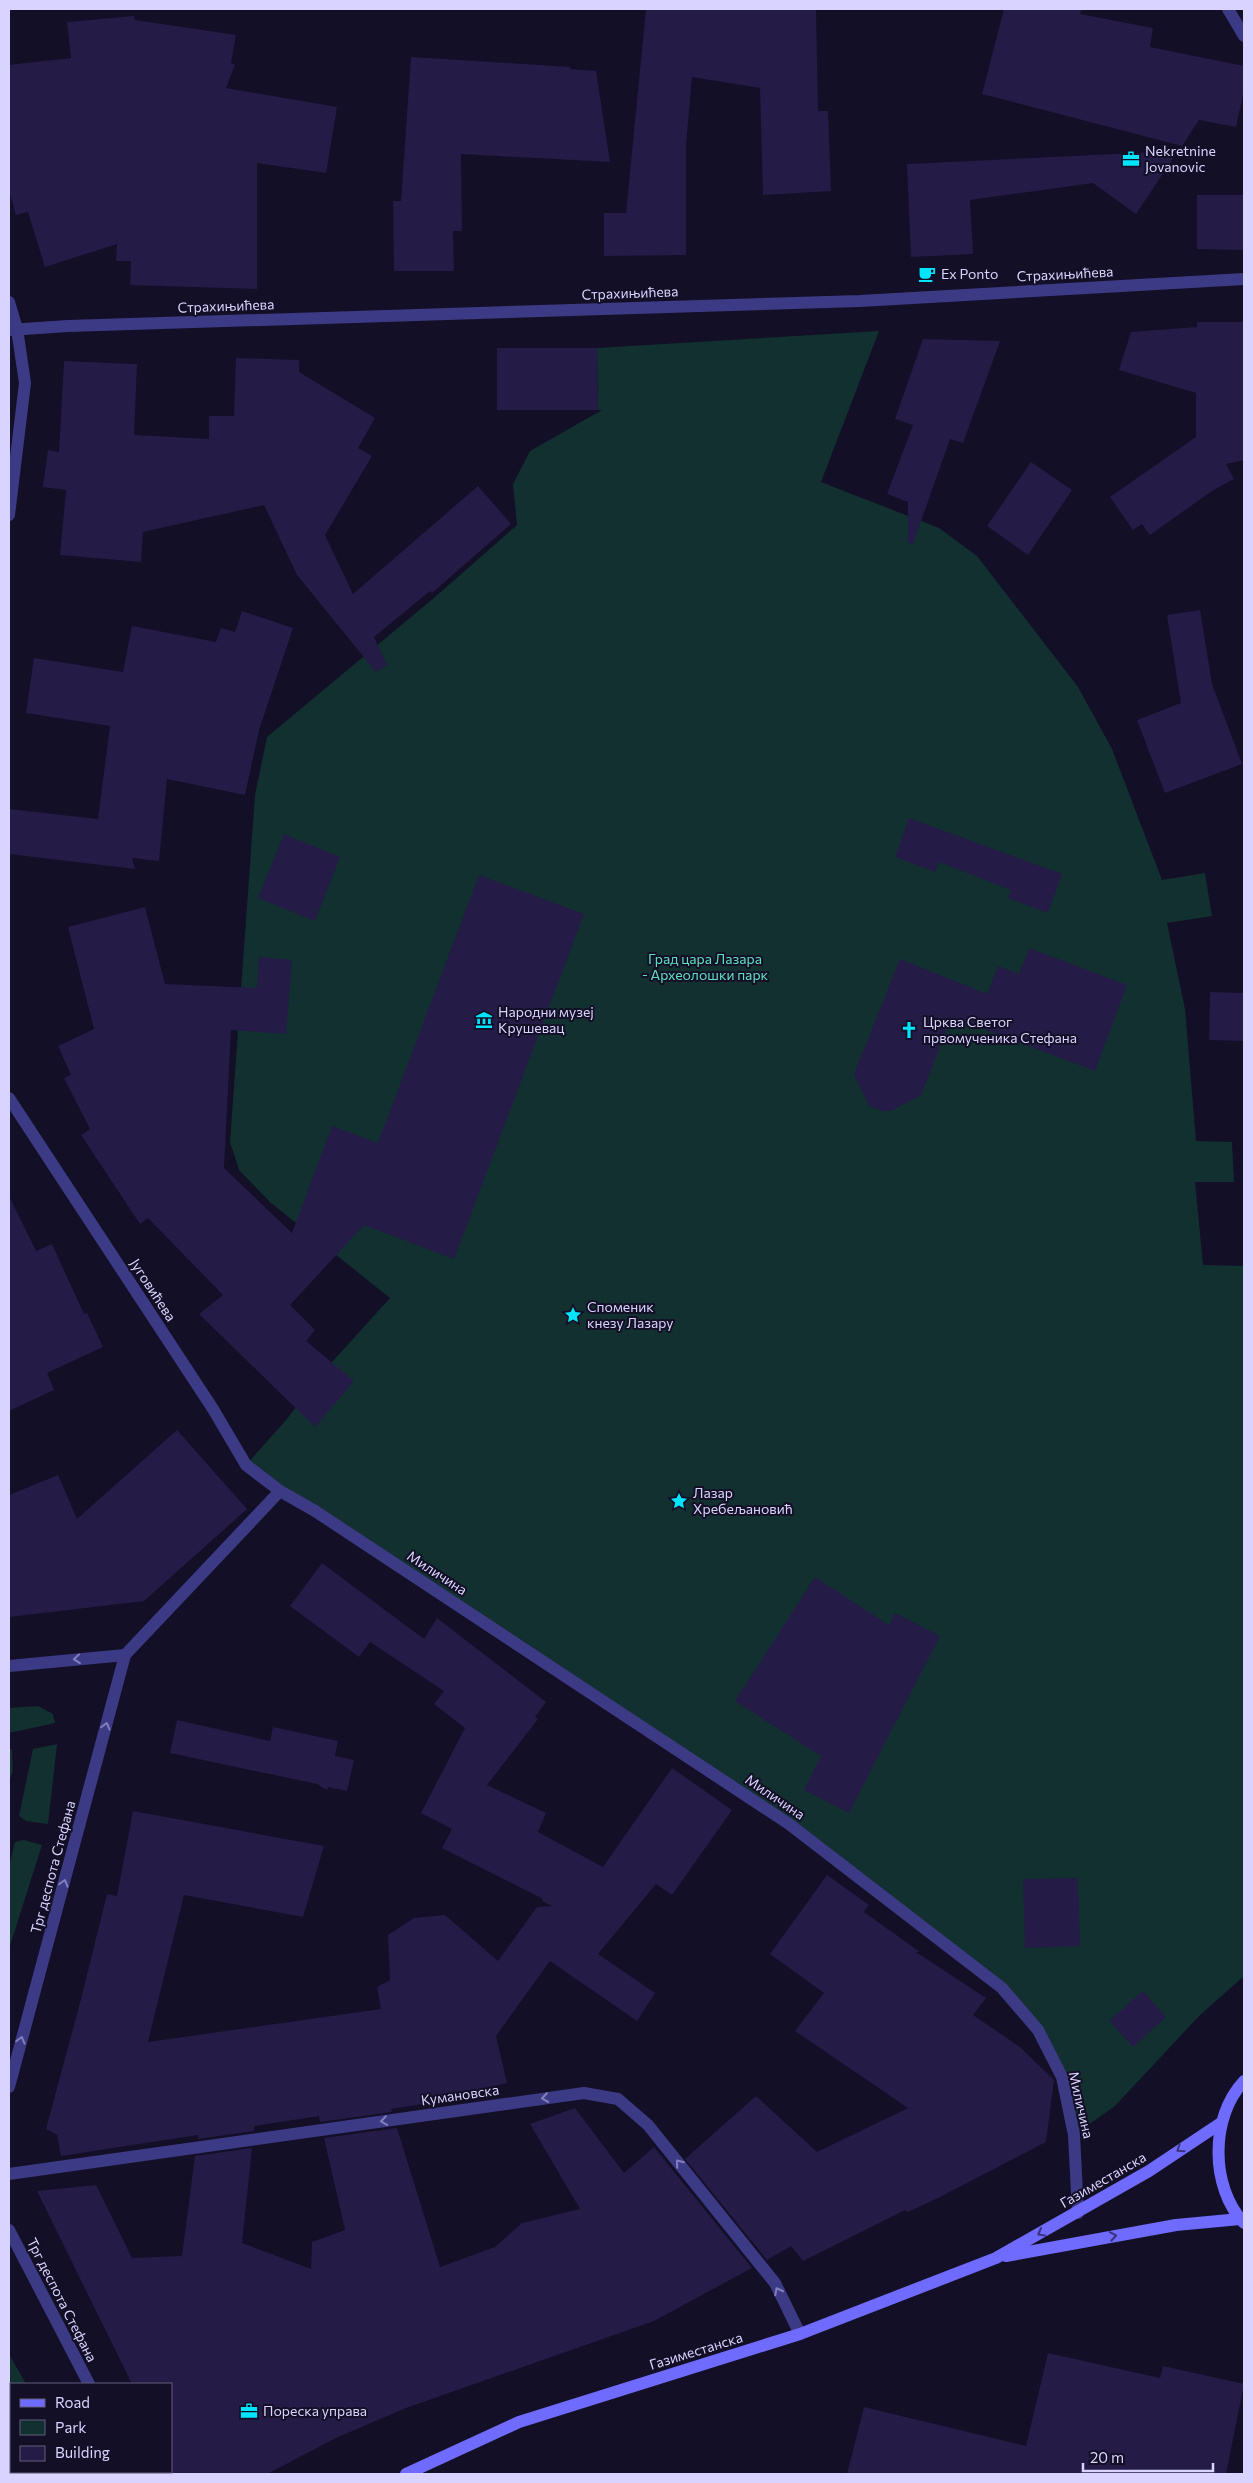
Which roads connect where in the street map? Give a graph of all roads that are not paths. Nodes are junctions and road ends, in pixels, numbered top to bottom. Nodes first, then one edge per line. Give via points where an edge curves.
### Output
1 (1228, 9) edge
2 (1244, 36) edge
3 (1244, 279) edge
4 (9, 302) edge
5 (13, 330) edge
6 (9, 515) edge
7 (9, 1098) edge
8 (280, 1491) junction
9 (315, 1511) joint
10 (125, 1655) junction
11 (9, 1666) edge
12 (1244, 2081) edge
13 (9, 2087) edge
14 (1221, 2123) junction
15 (9, 2174) edge
16 (1078, 2212) junction
17 (1242, 2221) edge
18 (9, 2230) edge
19 (996, 2258) junction
20 (800, 2334) junction
21 (88, 2383) edge
22 (406, 2474) edge

1 - 2 street
3 - 5 street, Страхињићева via 860,301
4 - 5 street
5 - 6 street via 25,383
7 - 8 street, Југовићева via 213,1409 246,1465
8 - 9 street, Југовићева
8 - 10 street, Трг деспота Стефана
9 - 16 street, Миличина via 789,1824 1002,1988 1038,2030 1062,2078 1074,2135
10 -> 11 street
13 -> 10 street, Трг деспота Стефана
12 - 14 main road via 1237,2088
14 -> 16 main road, Газиместанска via 1149,2171
14 - 17 main road via 1218,2156 1224,2189
20 -> 15 street, Кумановска via 774,2283 648,2125 618,2099 584,2092
16 -> 19 main road, Газиместанска
19 -> 17 main road, Газиместанска via 1176,2225
18 - 21 street, Трг деспота Стефана
19 - 20 main road, Газиместанска
20 - 22 main road, Газиместанска via 519,2422

